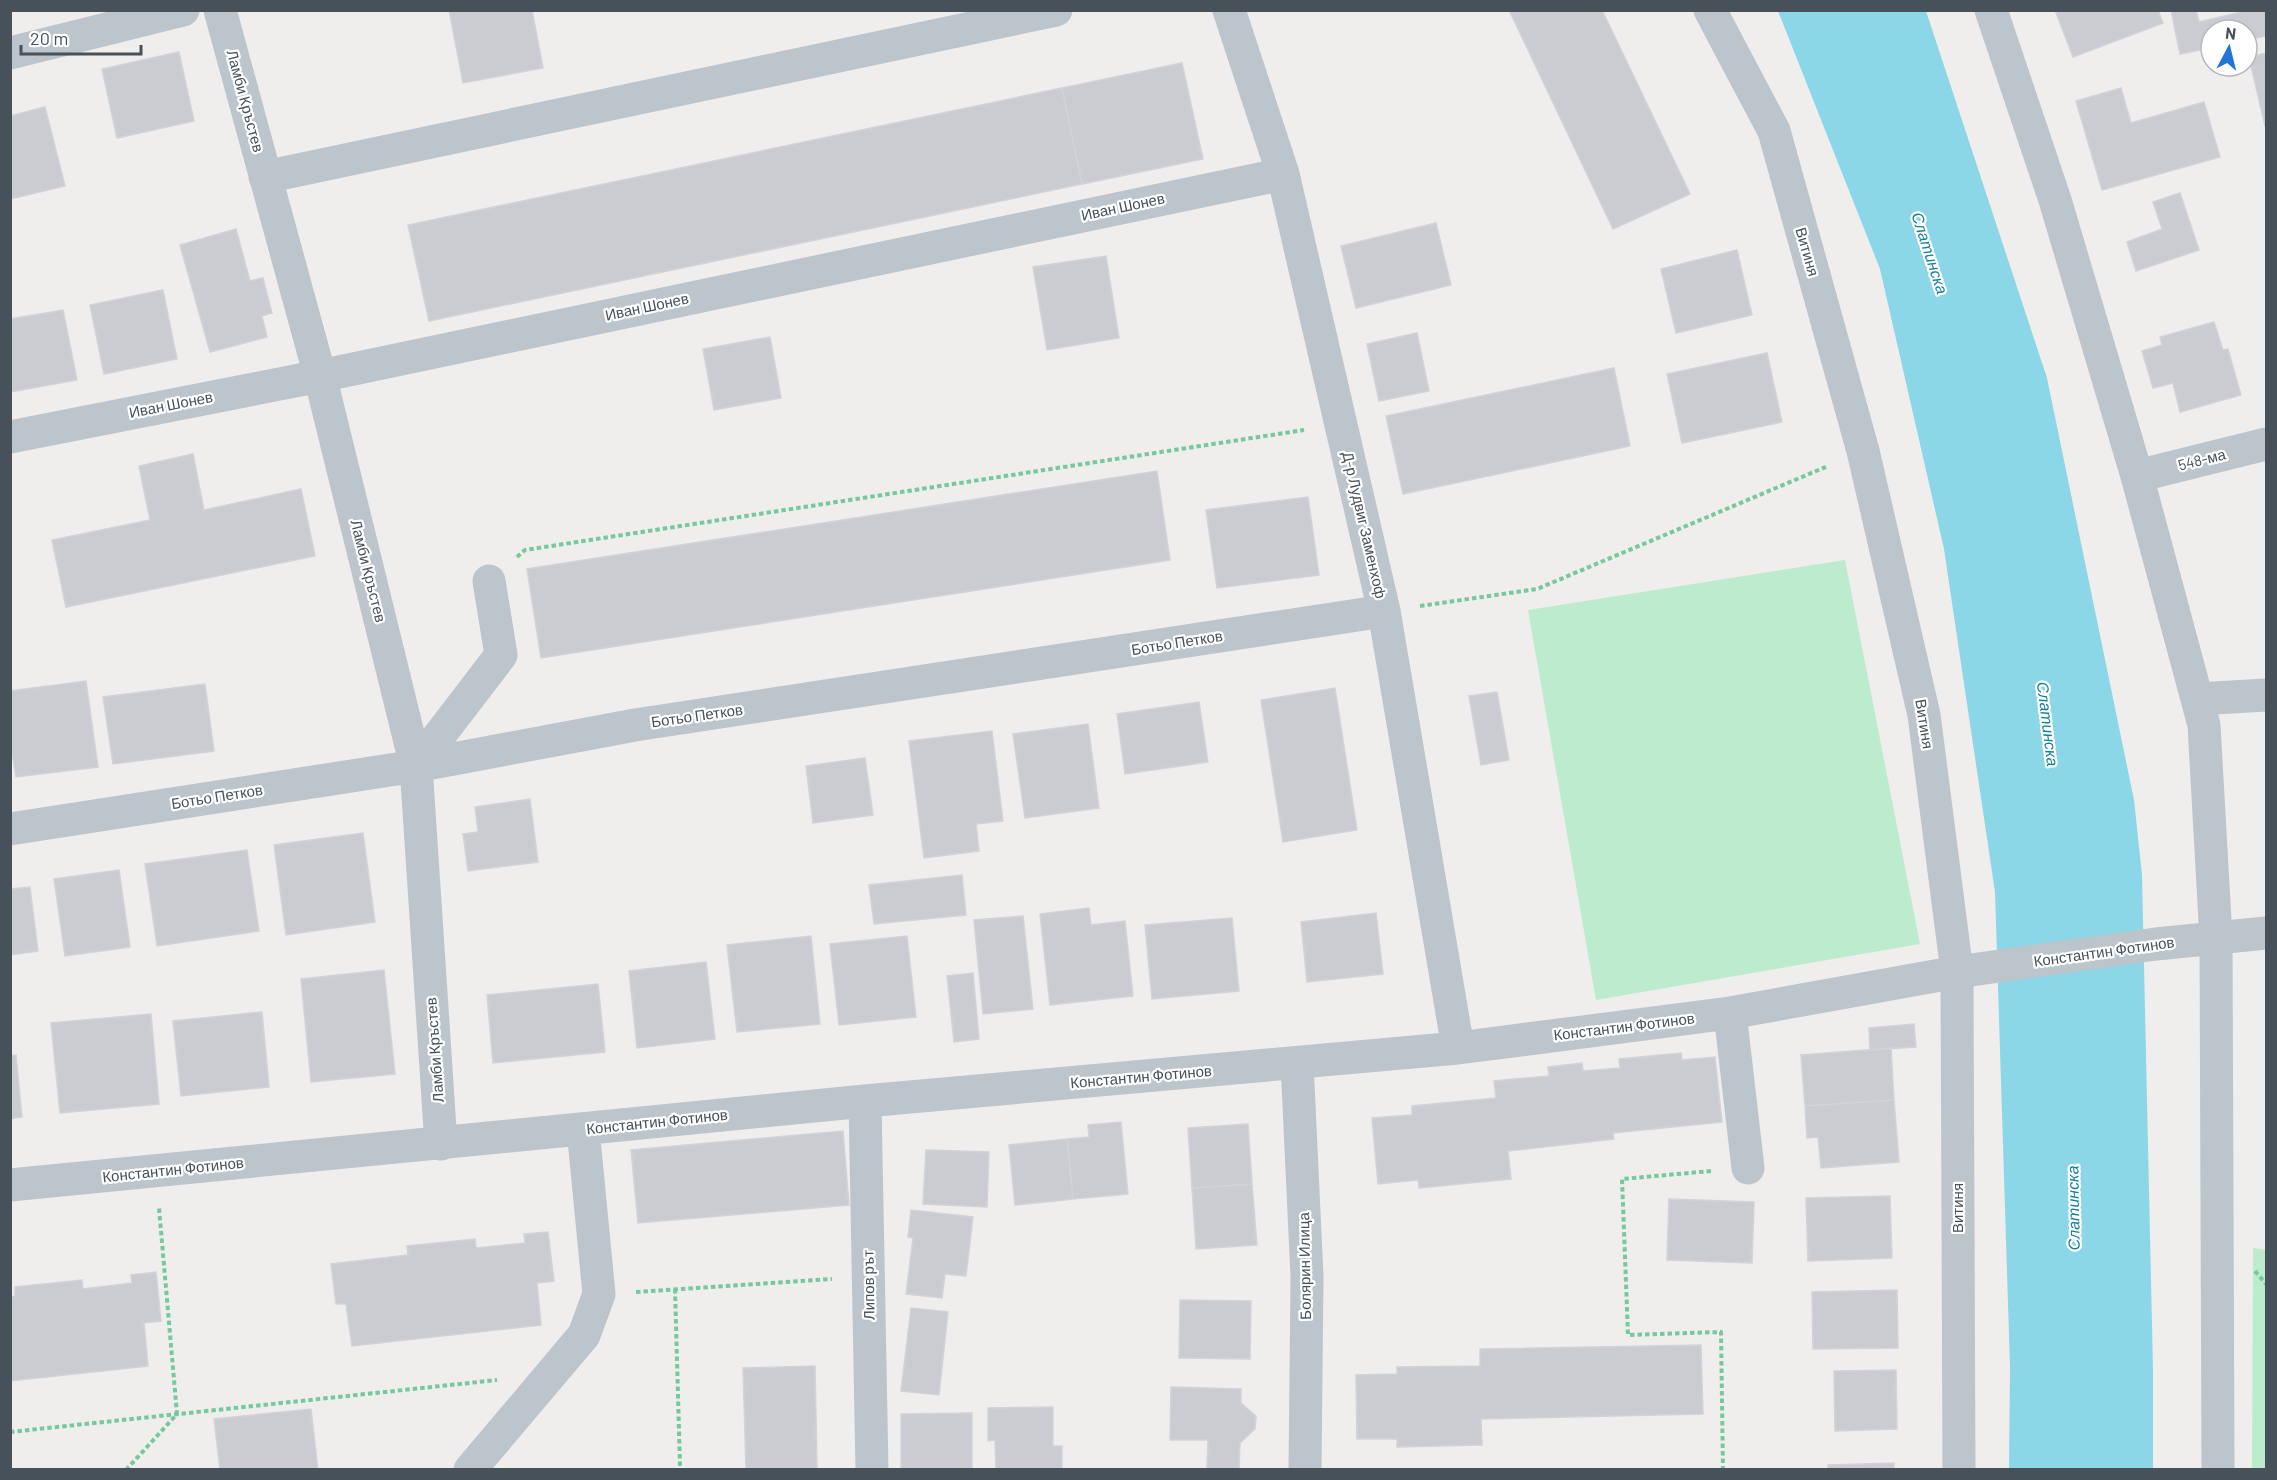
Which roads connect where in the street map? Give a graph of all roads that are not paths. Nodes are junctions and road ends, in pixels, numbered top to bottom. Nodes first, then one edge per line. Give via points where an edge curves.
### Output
1 (183, 10) edge
2 (220, 10) edge
3 (1056, 10) edge
4 (1229, 10) edge
5 (1710, 10) edge
6 (1991, 10) edge
7 (10, 53) edge
8 (1283, 174) junction
9 (265, 177) junction
10 (320, 376) junction
11 (10, 437) edge
12 (2266, 444) edge
13 (2137, 476) junction
14 (489, 582) road end
15 (1384, 611) junction
16 (2266, 695) edge
17 (2197, 699) junction
18 (416, 766) junction
19 (10, 829) edge
20 (2266, 933) edge
21 (2216, 939) junction
22 (1970, 970) junction
23 (1730, 1013) junction
24 (1458, 1048) junction
25 (1297, 1063) junction
26 (865, 1101) junction
27 (583, 1129) junction
28 (441, 1144) junction
29 (1748, 1168) road end
30 (10, 1185) edge
31 (470, 1470) edge
32 (872, 1470) edge
33 (1305, 1470) edge
34 (1959, 1470) edge
35 (2218, 1470) edge

1 - 7 street
2 - 9 street, Ламби Кръстев
3 - 9 street
4 - 8 street, Д-р Лудвиг Заменхоф
5 - 22 street, Витиня via 1774,131 1863,451 1924,715
6 - 13 street via 2055,200
8 - 10 street, Иван Шонев
8 - 15 street, Д-р Лудвиг Заменхоф
9 - 10 street, Ламби Кръстев
10 - 11 street, Иван Шонев
10 - 18 street, Ламби Кръстев
12 - 13 street, 548-ма
13 - 17 street
14 - 18 street via 501,656
15 - 18 street, Ботьо Петков via 635,725
15 - 24 street, Д-р Лудвиг Заменхоф
16 - 17 street
17 - 21 street via 2204,725
18 - 19 street, Ботьо Петков
18 - 28 street, Ламби Кръстев
20 - 21 street, Константин Фотинов
21 - 22 street, Константин Фотинов
21 - 35 street
22 - 23 street, Константин Фотинов
22 - 34 street, Витиня
23 - 24 street, Константин Фотинов
23 - 29 street
24 - 25 street, Константин Фотинов
25 - 26 street, Константин Фотинов
25 - 33 street, Болярин Илица via 1307,1276
26 - 27 street, Константин Фотинов
26 - 32 street, Липов рът
27 - 28 street, Константин Фотинов
27 - 31 street via 599,1294 584,1335
28 - 30 street, Константин Фотинов

